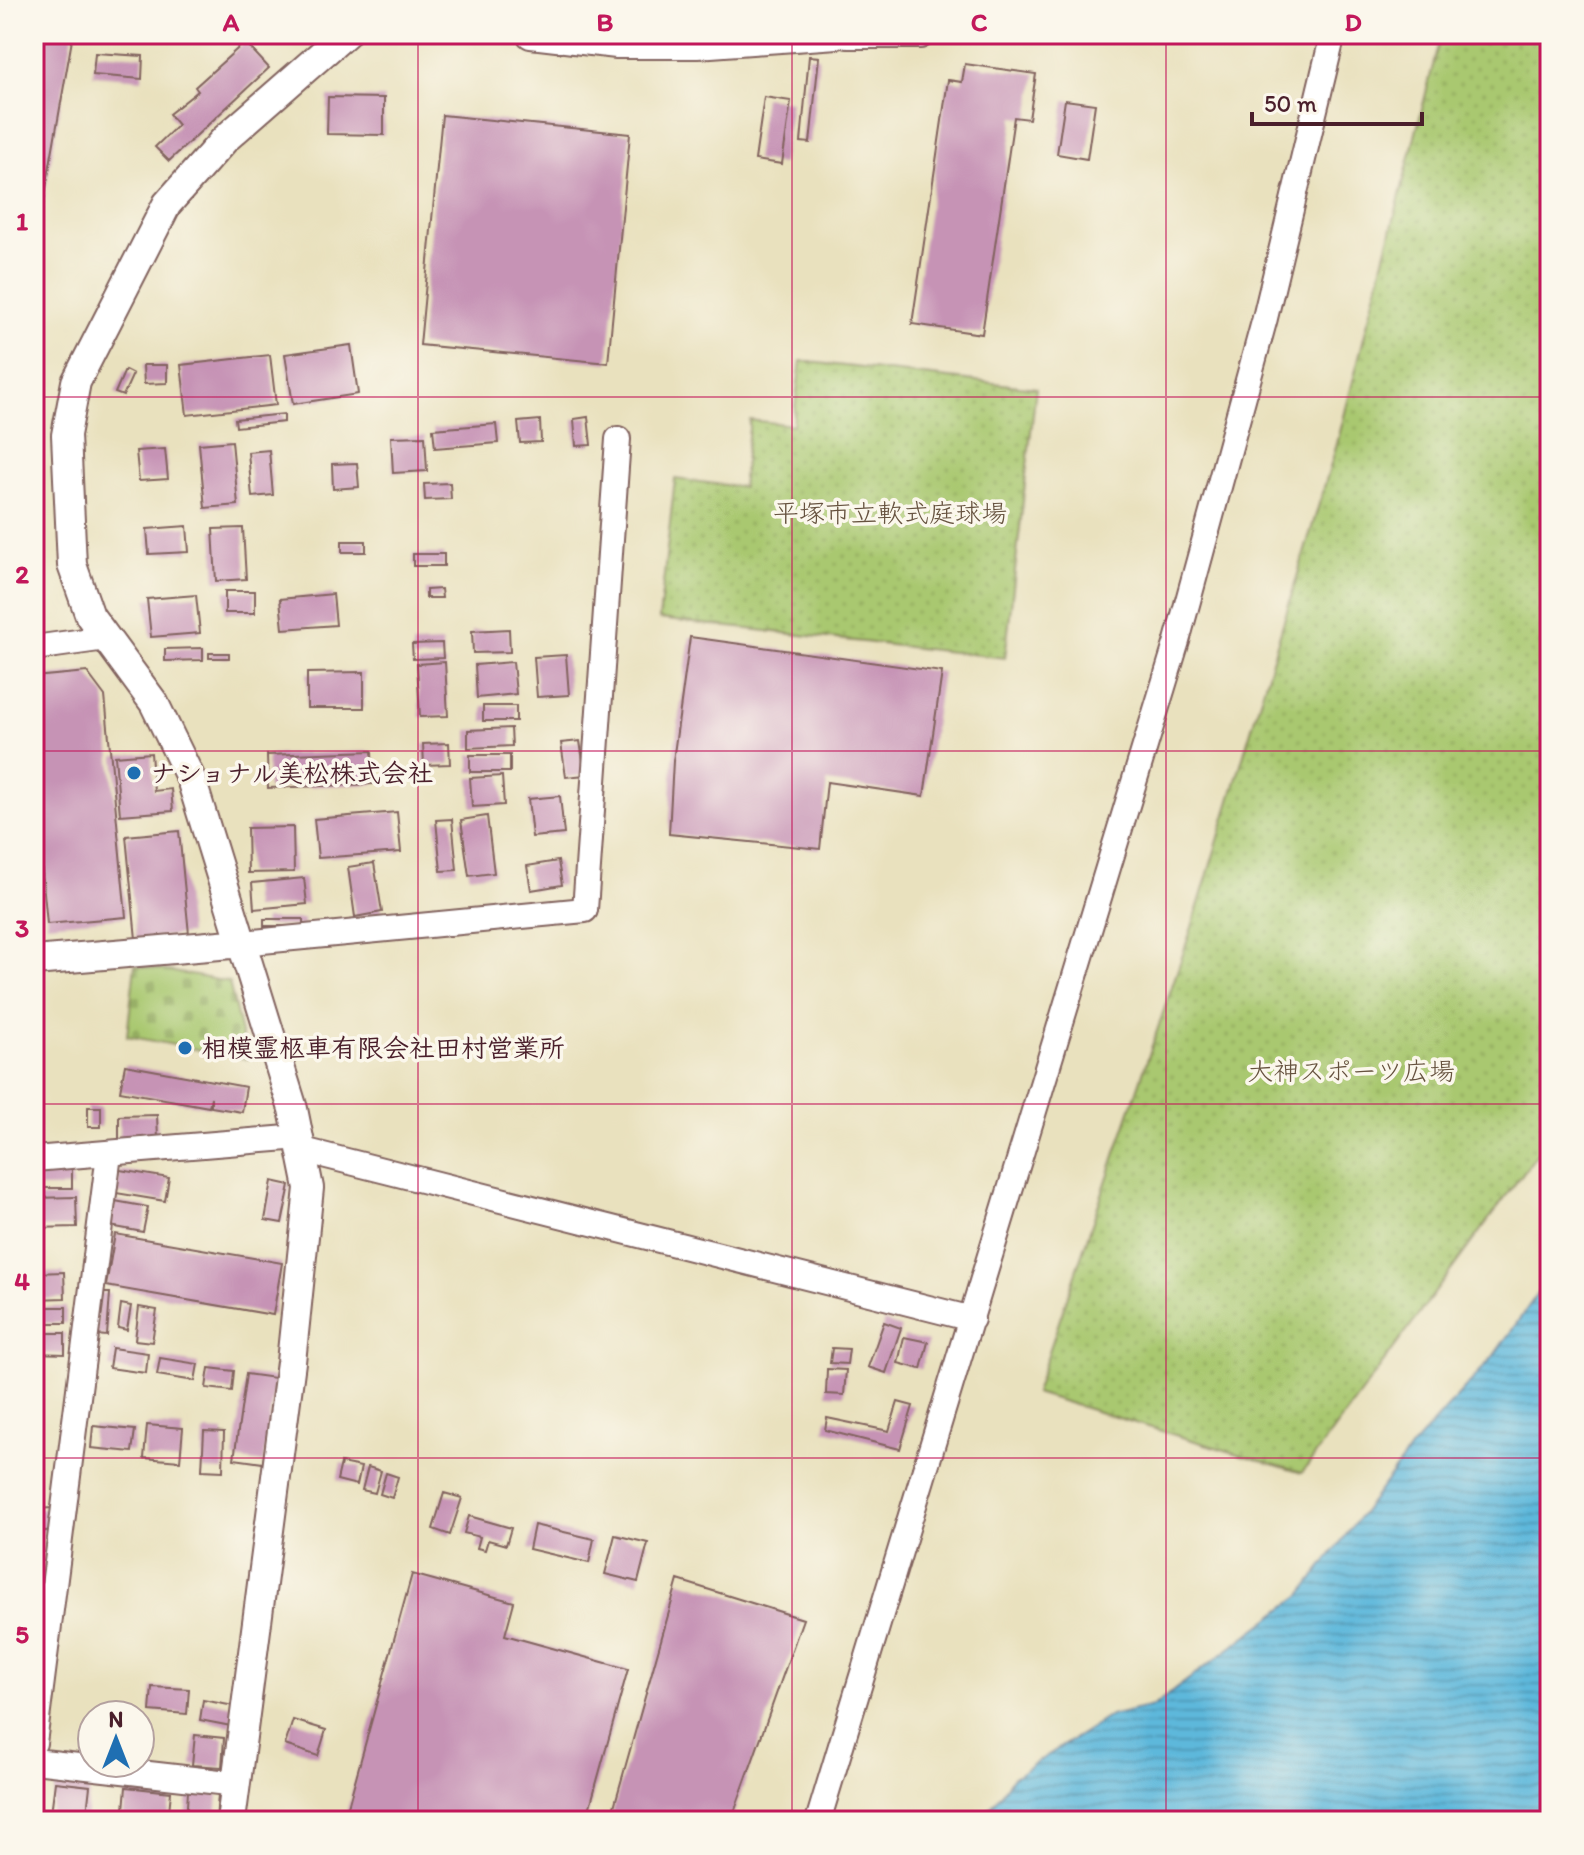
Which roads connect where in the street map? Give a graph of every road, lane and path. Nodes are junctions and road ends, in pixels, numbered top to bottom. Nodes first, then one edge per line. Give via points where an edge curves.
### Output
1 (345, 34) edge
2 (531, 34) edge
3 (837, 34) edge
4 (848, 34) edge
5 (920, 34) edge
6 (1333, 34) edge
7 (618, 439) dead end
8 (106, 638) junction
9 (34, 648) edge
10 (243, 943) junction
11 (34, 961) edge
12 (301, 1143) junction
13 (109, 1154) junction
14 (34, 1159) edge
15 (972, 1319) junction
16 (34, 1743) edge
17 (34, 1761) edge
18 (237, 1784) junction
19 (231, 1821) edge
20 (818, 1821) edge

1 - 8 street via 225,139 167,204 76,382 66,435 72,565 90,616
2 - 3 street via 617,44
4 - 5 street
6 - 15 street via 1217,498
7 - 10 street via 585,910
8 - 9 street
8 - 10 street via 154,703 176,745
10 - 11 street
10 - 12 street
12 - 13 street
12 - 15 street
12 - 18 street via 309,1188
13 - 14 street
13 - 16 street
15 - 20 street
17 - 18 street
18 - 19 street

